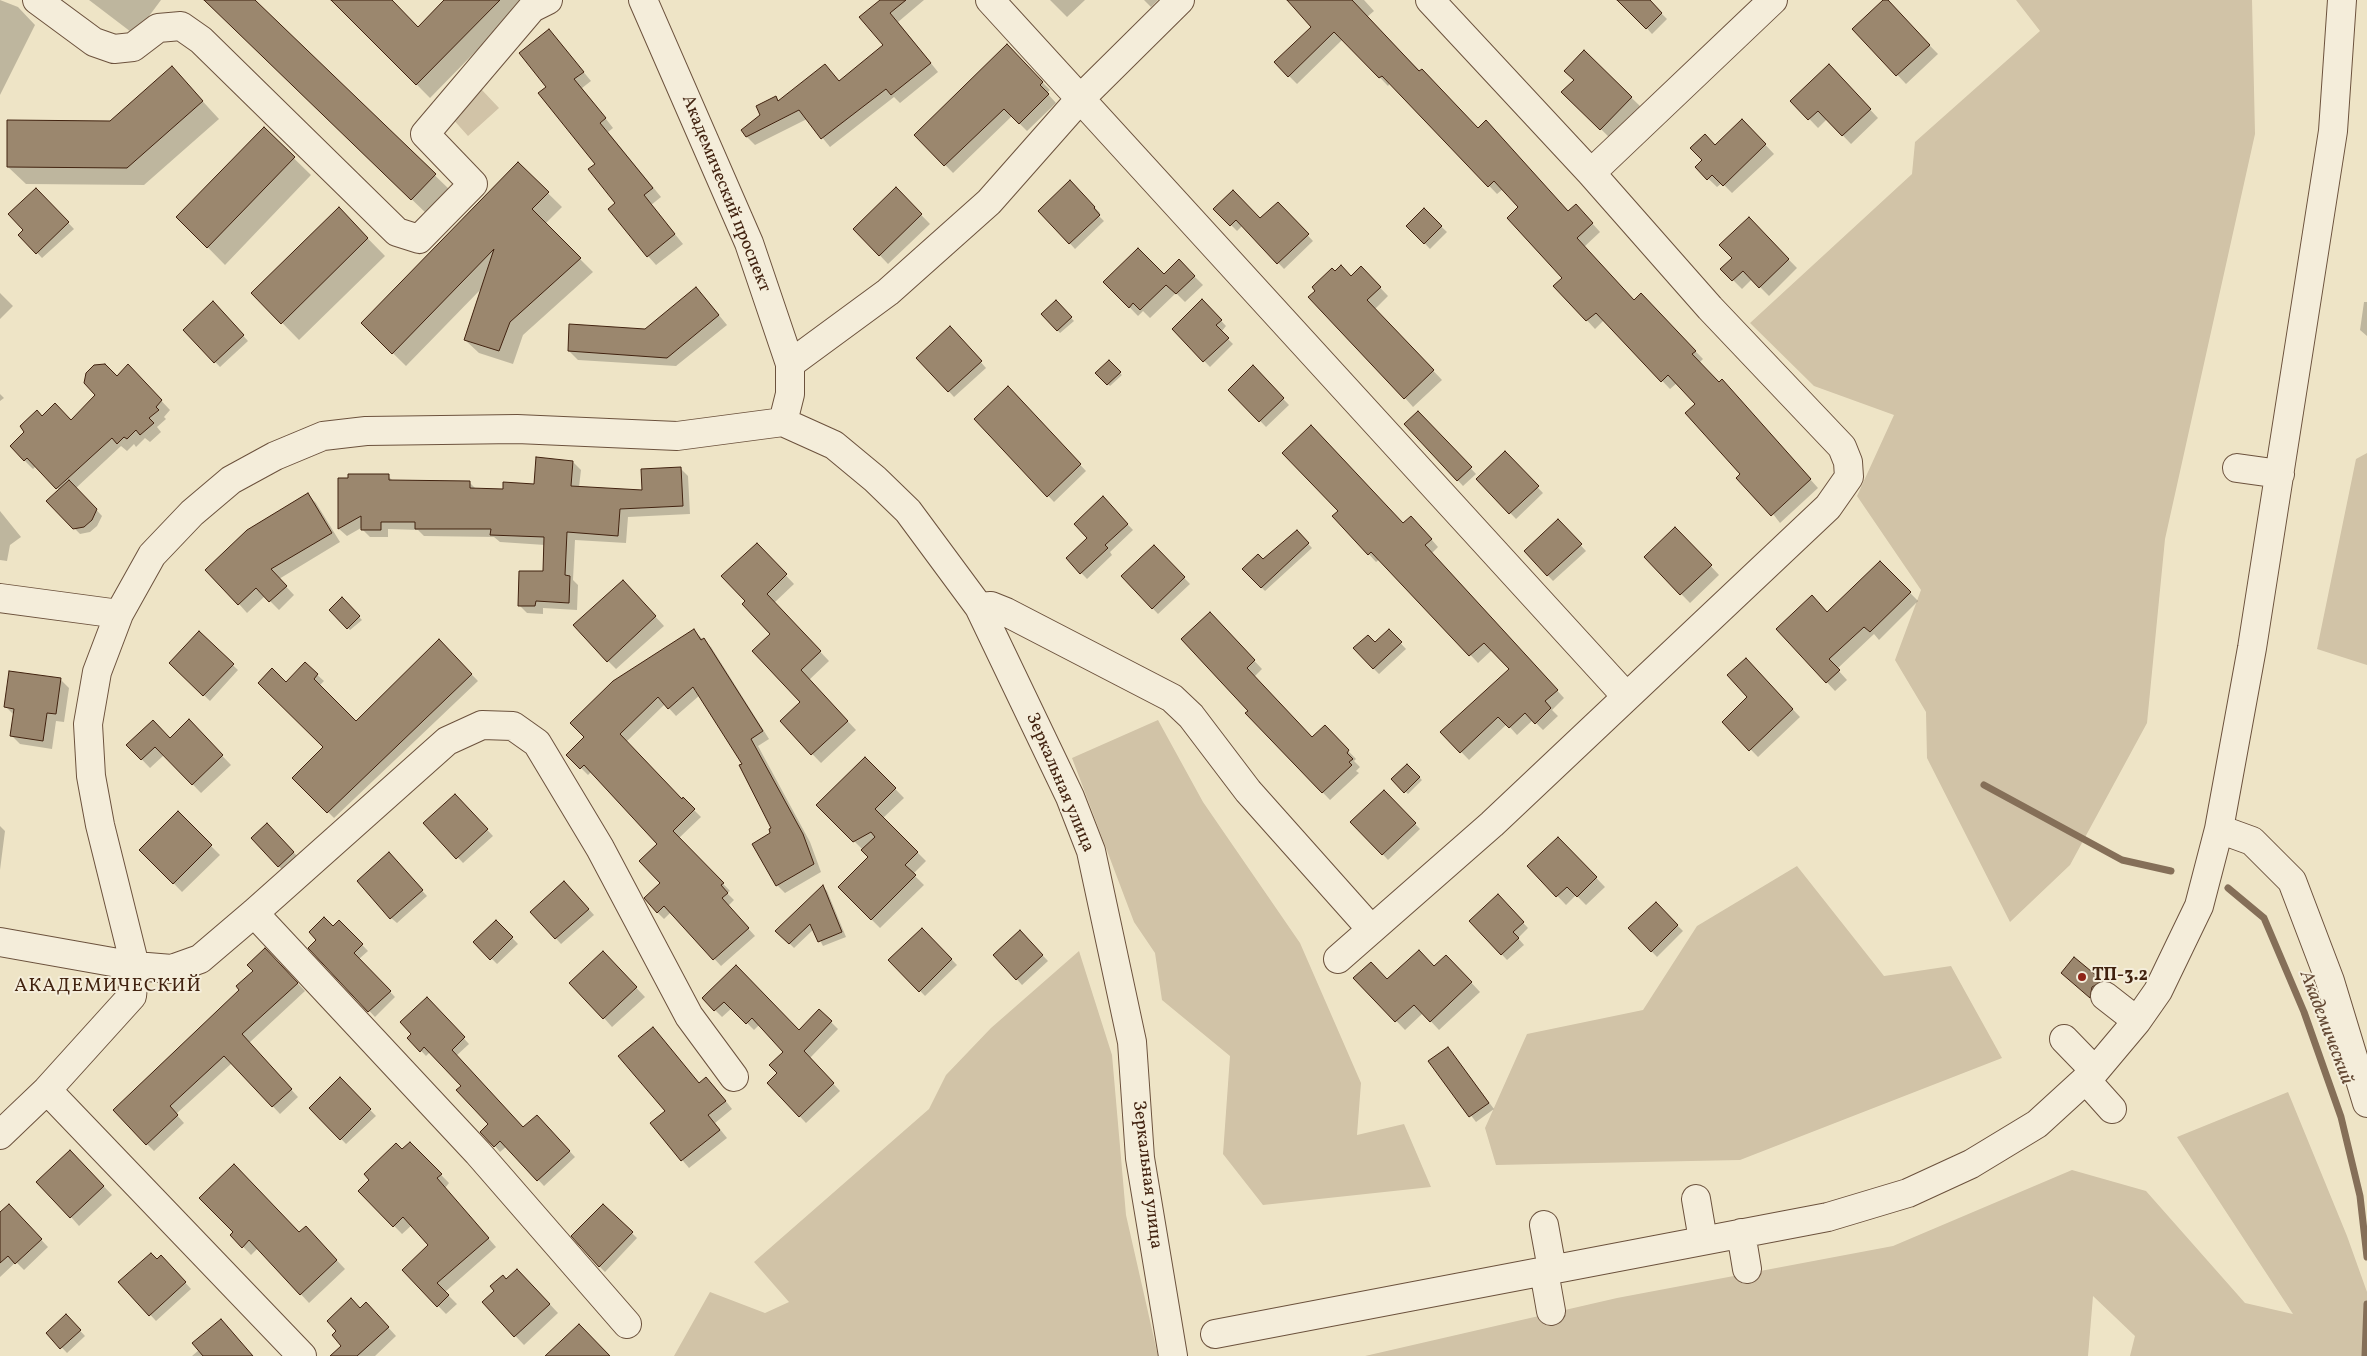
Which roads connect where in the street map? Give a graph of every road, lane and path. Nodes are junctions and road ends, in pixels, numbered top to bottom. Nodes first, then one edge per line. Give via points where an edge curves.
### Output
1 (37, 0) edge
2 (548, 0) edge
3 (642, 0) edge
4 (990, 0) edge
5 (1180, 0) edge
6 (1430, 0) edge
7 (1773, 0) edge
8 (2342, 0) edge
9 (1080, 99) junction
10 (1591, 173) junction
11 (790, 364) junction
12 (783, 422) junction
13 (2237, 468) dead end
14 (2280, 474) junction
15 (0, 598) edge
16 (979, 607) junction
17 (119, 614) junction
18 (1626, 696) junction
19 (2219, 829) junction
20 (254, 913) junction
21 (1371, 929) junction
22 (0, 942) edge
23 (1338, 959) dead end
24 (135, 966) junction
25 (2105, 996) dead end
26 (2137, 1022) junction
27 (2064, 1039) dead end
28 (2090, 1076) junction
29 (734, 1077) dead end
30 (47, 1090) junction
31 (2367, 1103) edge
32 (2112, 1109) dead end
33 (0, 1135) edge
34 (1696, 1199) dead end
35 (1544, 1225) dead end
36 (1741, 1233) junction
37 (1703, 1240) junction
38 (1747, 1269) dead end
39 (1548, 1270) junction
40 (1551, 1311) dead end
41 (627, 1324) dead end
42 (1215, 1334) dead end
43 (302, 1356) edge
44 (1173, 1356) edge

1 - 2 street via 94,42 114,48 133,47 158,28 181,26 201,40 397,232 419,239 473,184 425,134 532,8
3 - 11 street, Академический проспект via 748,243
4 - 9 street
5 - 9 street
6 - 10 street
7 - 10 street
8 - 14 street via 2333,131
9 - 11 street via 989,202 888,292
9 - 18 street
10 - 18 street via 1710,308 1842,447 1848,462 1849,477 1828,507
11 - 12 street, Академический проспект via 790,394
12 - 16 street, Зеркальная улица via 834,445 908,510
12 - 17 street via 677,436 517,429 366,431 323,436 275,456 231,480 192,513 152,555
13 - 14 street
14 - 19 street
15 - 17 street
16 - 21 street via 991,606 1006,612 1172,698 1191,716 1248,791
16 - 44 street, Зеркальная улица via 1070,797 1091,851 1132,1042 1140,1158
17 - 24 street via 97,672 89,733 91,776 100,825
18 - 21 street via 1492,824
19 - 26 street via 2200,906 2158,991
19 - 31 street via 2252,841 2292,881 2330,981
20 - 24 street via 200,959 172,969
20 - 29 street via 447,741 482,726 513,726 537,743 600,848 689,1016
20 - 41 street via 478,1153
21 - 23 street
22 - 24 street
24 - 30 street via 132,996
25 - 26 street
26 - 28 street
27 - 28 street
28 - 32 street
28 - 36 street via 2037,1124 1971,1164 1908,1193 1828,1217
30 - 33 street
30 - 43 street
34 - 37 street
35 - 39 street
36 - 37 street
36 - 38 street
37 - 39 street
39 - 40 street
39 - 42 street

